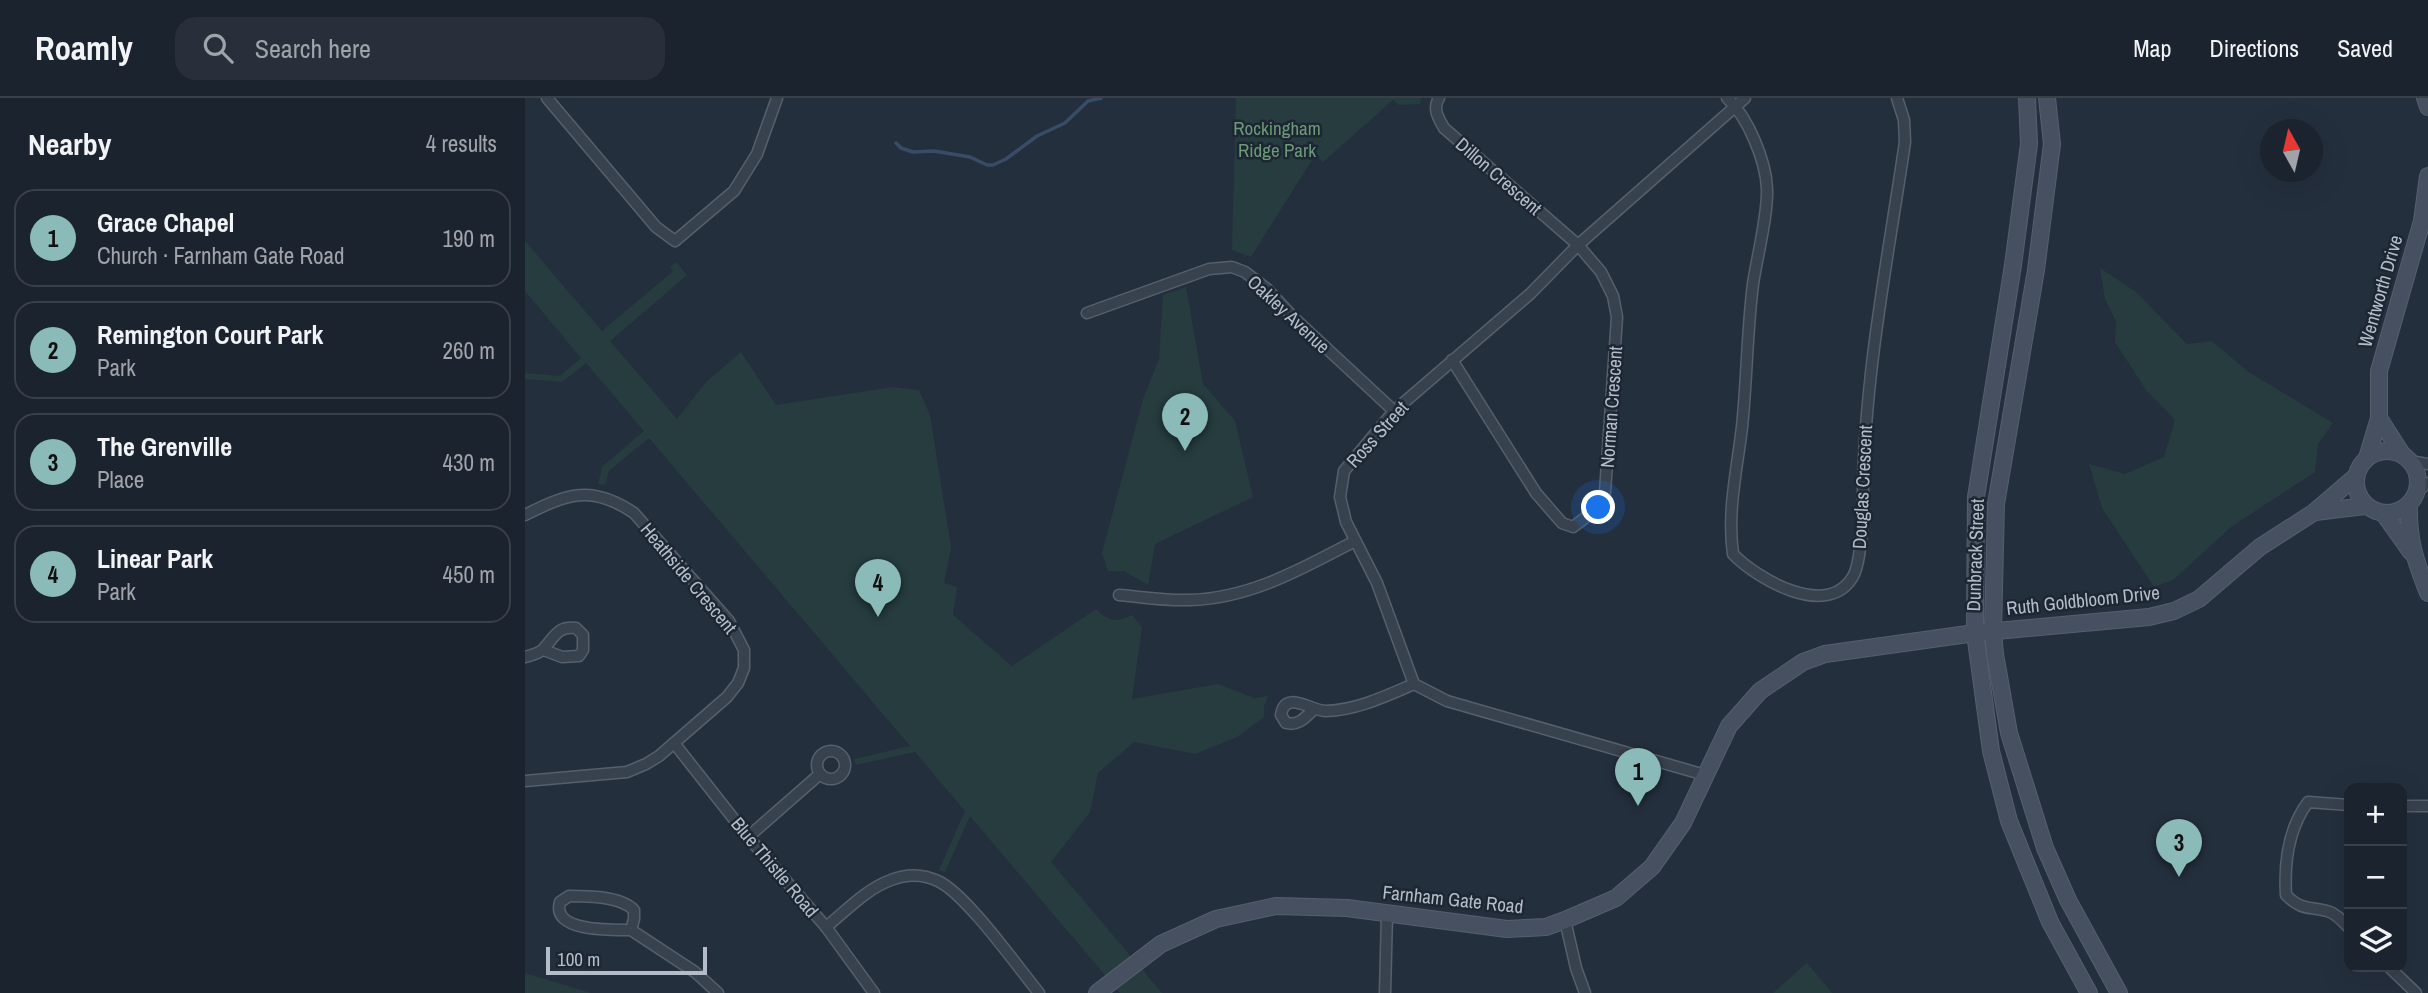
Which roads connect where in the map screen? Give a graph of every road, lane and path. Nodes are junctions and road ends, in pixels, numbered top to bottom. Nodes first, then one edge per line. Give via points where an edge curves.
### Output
1 (547, 98) edge
2 (776, 98) edge
3 (1439, 98) edge
4 (1745, 98) edge
5 (1897, 98) edge
6 (2027, 98) edge
7 (2047, 98) edge
8 (2425, 98) edge
9 (1732, 102) edge
10 (2428, 107) edge
11 (2428, 176) edge
12 (1578, 245) junction
13 (1087, 313) dead end
14 (1453, 360) junction
15 (1394, 411) junction
16 (2379, 418) junction
17 (2367, 458) junction
18 (2406, 458) junction
19 (2428, 464) edge
20 (2355, 477) junction
21 (2418, 493) edge
22 (2365, 506) junction
23 (2313, 513) junction
24 (2384, 514) junction
25 (525, 515) edge
26 (1355, 541) junction
27 (2412, 554) junction
28 (2428, 593) edge
29 (1119, 594) dead end
30 (1993, 631) junction
31 (1976, 633) junction
32 (544, 650) dead end
33 (525, 657) edge
34 (1414, 684) junction
35 (1313, 709) dead end
36 (674, 743) junction
37 (820, 774) dead end
38 (1705, 775) junction
39 (525, 781) edge
40 (2344, 805) edge
41 (2407, 806) edge
42 (2428, 806) edge
43 (748, 837) junction
44 (1387, 914) junction
45 (1565, 920) junction
46 (2344, 924) edge
47 (826, 928) junction
48 (631, 930) junction
49 (2394, 972) edge
50 (718, 993) edge
51 (874, 993) edge
52 (1039, 993) edge
53 (1097, 993) edge
54 (1385, 993) edge
55 (1585, 993) edge
56 (2089, 993) edge
57 (2119, 993) edge
58 (2416, 993) edge

1 - 2 street via 643,213 675,242 734,191 757,154
3 - 12 street, Dillon Crescent via 1436,114 1444,128
4 - 9 street, Ross Street
5 - 9 street, Douglas Crescent via 1906,142 1875,328 1857,567 1844,587 1827,596 1809,596 1757,575 1733,554 1733,480 1767,191 1764,164
6 - 31 street, Dunbrack Street via 2029,144 1976,497
7 - 30 street, Dunbrack Street via 2052,144 2036,270 1996,503
8 - 10 street
9 - 12 street, Ross Street
11 - 16 street, Wentworth Drive via 2422,221 2379,371
12 - 14 street, Ross Street via 1530,294
12 - 14 street, Norman Crescent via 1601,272 1617,317 1605,492 1590,514 1573,527 1562,523 1537,493
13 - 15 street, Oakley Avenue via 1209,269 1232,267 1267,289
14 - 15 street, Ross Street
15 - 26 street, Ross Street via 1344,471 1340,498
16 - 17 street, Wentworth Drive
16 - 18 street
17 - 18 street via 2384,451
17 - 20 street
18 - 19 street
18 - 21 street via 2417,475
20 - 22 street via 2355,488
20 - 23 street, Ruth Goldbloom Drive
21 - 24 street via 2393,513
21 - 27 street via 2408,531
22 - 23 street, Ruth Goldbloom Drive
22 - 24 street
23 - 30 street, Ruth Goldbloom Drive via 2260,547 2199,598 2174,611
24 - 27 street
25 - 36 street, Heathside Crescent via 566,496 616,501 634,513 729,621 744,650 738,683
26 - 29 street via 1263,586 1222,597 1189,600
26 - 34 street, Ross Street via 1377,583
27 - 28 street
30 - 31 street, Farnham Gate Road
30 - 57 street, Dunbrack Street via 2009,733 2045,848
31 - 38 street, Farnham Gate Road via 1825,654 1803,662 1774,680 1749,704 1730,726
31 - 56 street, Dunbrack Street via 1991,751 2009,821 2050,922
32 - 33 street
34 - 35 street via 1338,710
34 - 38 street via 1447,701
36 - 39 street, Heathside Crescent via 627,772
36 - 43 street, Blue Thistle Road
37 - 43 street
38 - 45 street, Farnham Gate Road via 1683,823 1652,867 1616,898
40 - 46 street via 2308,802 2296,818 2285,881 2286,895 2295,903 2328,911
41 - 42 street
43 - 47 street, Blue Thistle Road
44 - 45 street, Farnham Gate Road via 1507,929 1546,927
44 - 53 street, Farnham Gate Road via 1276,906 1216,919 1161,944
44 - 54 street
45 - 55 street
47 - 51 street, Blue Thistle Road
47 - 52 street via 867,893 892,880 908,876 937,880 966,904
48 - 48 street via 634,911 628,904 577,896 559,902 559,916 570,924
48 - 50 street via 695,972
49 - 58 street

